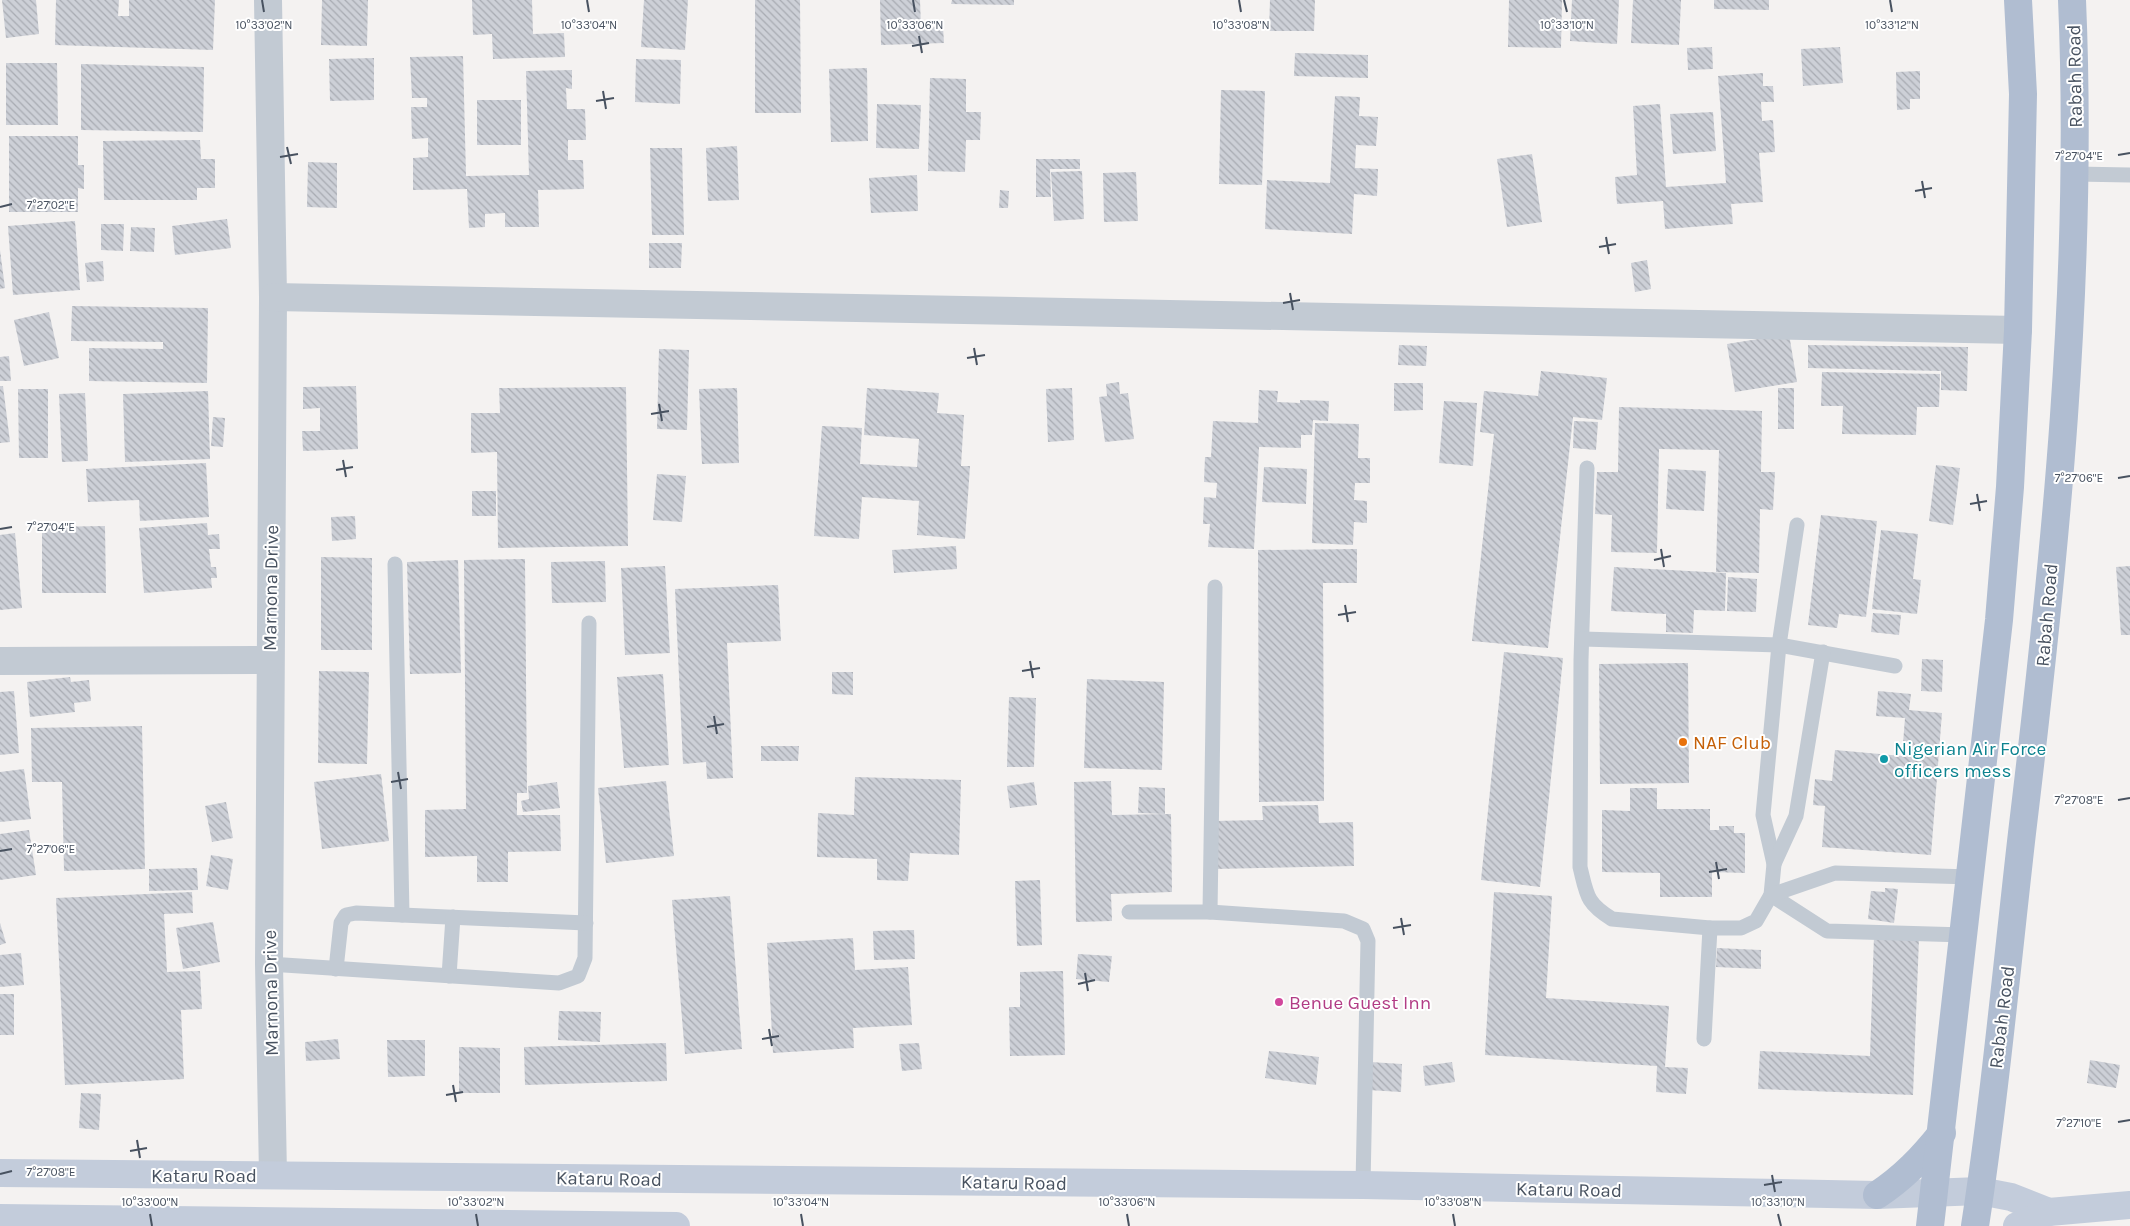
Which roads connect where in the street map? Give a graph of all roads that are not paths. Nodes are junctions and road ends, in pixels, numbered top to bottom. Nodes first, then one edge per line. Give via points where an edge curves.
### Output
1 (268, 0) edge
2 (2018, 0) edge
3 (2072, 0) edge
4 (2075, 174) junction
5 (2130, 175) edge
6 (273, 297) junction
7 (2018, 330) junction
8 (1587, 468) dead end
9 (1797, 525) dead end
10 (395, 564) dead end
11 (1215, 587) dead end
12 (589, 624) dead end
13 (1583, 639) junction
14 (1779, 645) junction
15 (1823, 652) junction
16 (269, 660) junction
17 (0, 661) edge
18 (1895, 666) dead end
19 (1774, 864) junction
20 (1971, 878) junction
21 (1771, 895) junction
22 (1128, 912) dead end
23 (1210, 912) junction
24 (402, 915) junction
25 (453, 917) junction
26 (586, 923) junction
27 (1710, 928) junction
28 (1964, 935) junction
29 (269, 964) junction
30 (336, 968) junction
31 (449, 976) junction
32 (1704, 1039) dead end
33 (1942, 1132) junction
34 (0, 1173) edge
35 (273, 1175) junction
36 (1363, 1186) junction
37 (1980, 1191) junction
38 (1933, 1193) junction
39 (1877, 1194) junction
40 (2130, 1205) edge
41 (2049, 1212) junction
42 (0, 1218) edge
43 (676, 1226) edge
44 (1930, 1226) edge
45 (1975, 1226) edge
46 (2017, 1226) edge

1 - 6 street, Marnona Drive
2 - 7 main road via 2023,94
3 - 4 main road, Rabah Road
4 - 5 lane
4 - 37 main road, Rabah Road via 2059,468 2041,678
6 - 7 street
6 - 16 street, Marnona Drive
7 - 20 main road via 1999,620
8 - 13 lane
9 - 14 lane
10 - 24 lane
11 - 23 lane
12 - 26 lane
13 - 14 lane
13 - 27 lane via 1580,867 1588,899 1612,919
14 - 15 lane
14 - 19 lane via 1763,815
15 - 18 lane
15 - 19 lane via 1796,816
16 - 17 street
16 - 29 street, Marnona Drive
19 - 21 lane
20 - 21 lane via 1835,873
20 - 28 main road
21 - 27 lane via 1756,921 1741,928
21 - 28 lane via 1827,931
22 - 23 lane
23 - 36 lane via 1344,921 1362,929 1368,941
24 - 25 lane
24 - 30 lane via 346,915 341,923
25 - 26 lane
25 - 31 lane
26 - 31 lane via 586,958 578,976 559,983
27 - 32 lane
28 - 33 main road
29 - 30 lane
29 - 35 street, Marnona Drive
30 - 31 lane
33 - 38 main road
33 - 39 main road via 1920,1162
34 - 35 street, Kataru Road
35 - 36 street, Kataru Road
36 - 39 street, Kataru Road
37 - 38 street, Kataru Road
37 - 41 street, Kataru Road via 2011,1197
37 - 45 main road, Rabah Road
38 - 39 street, Kataru Road
38 - 44 main road
40 - 41 street
41 - 46 street
42 - 43 street

